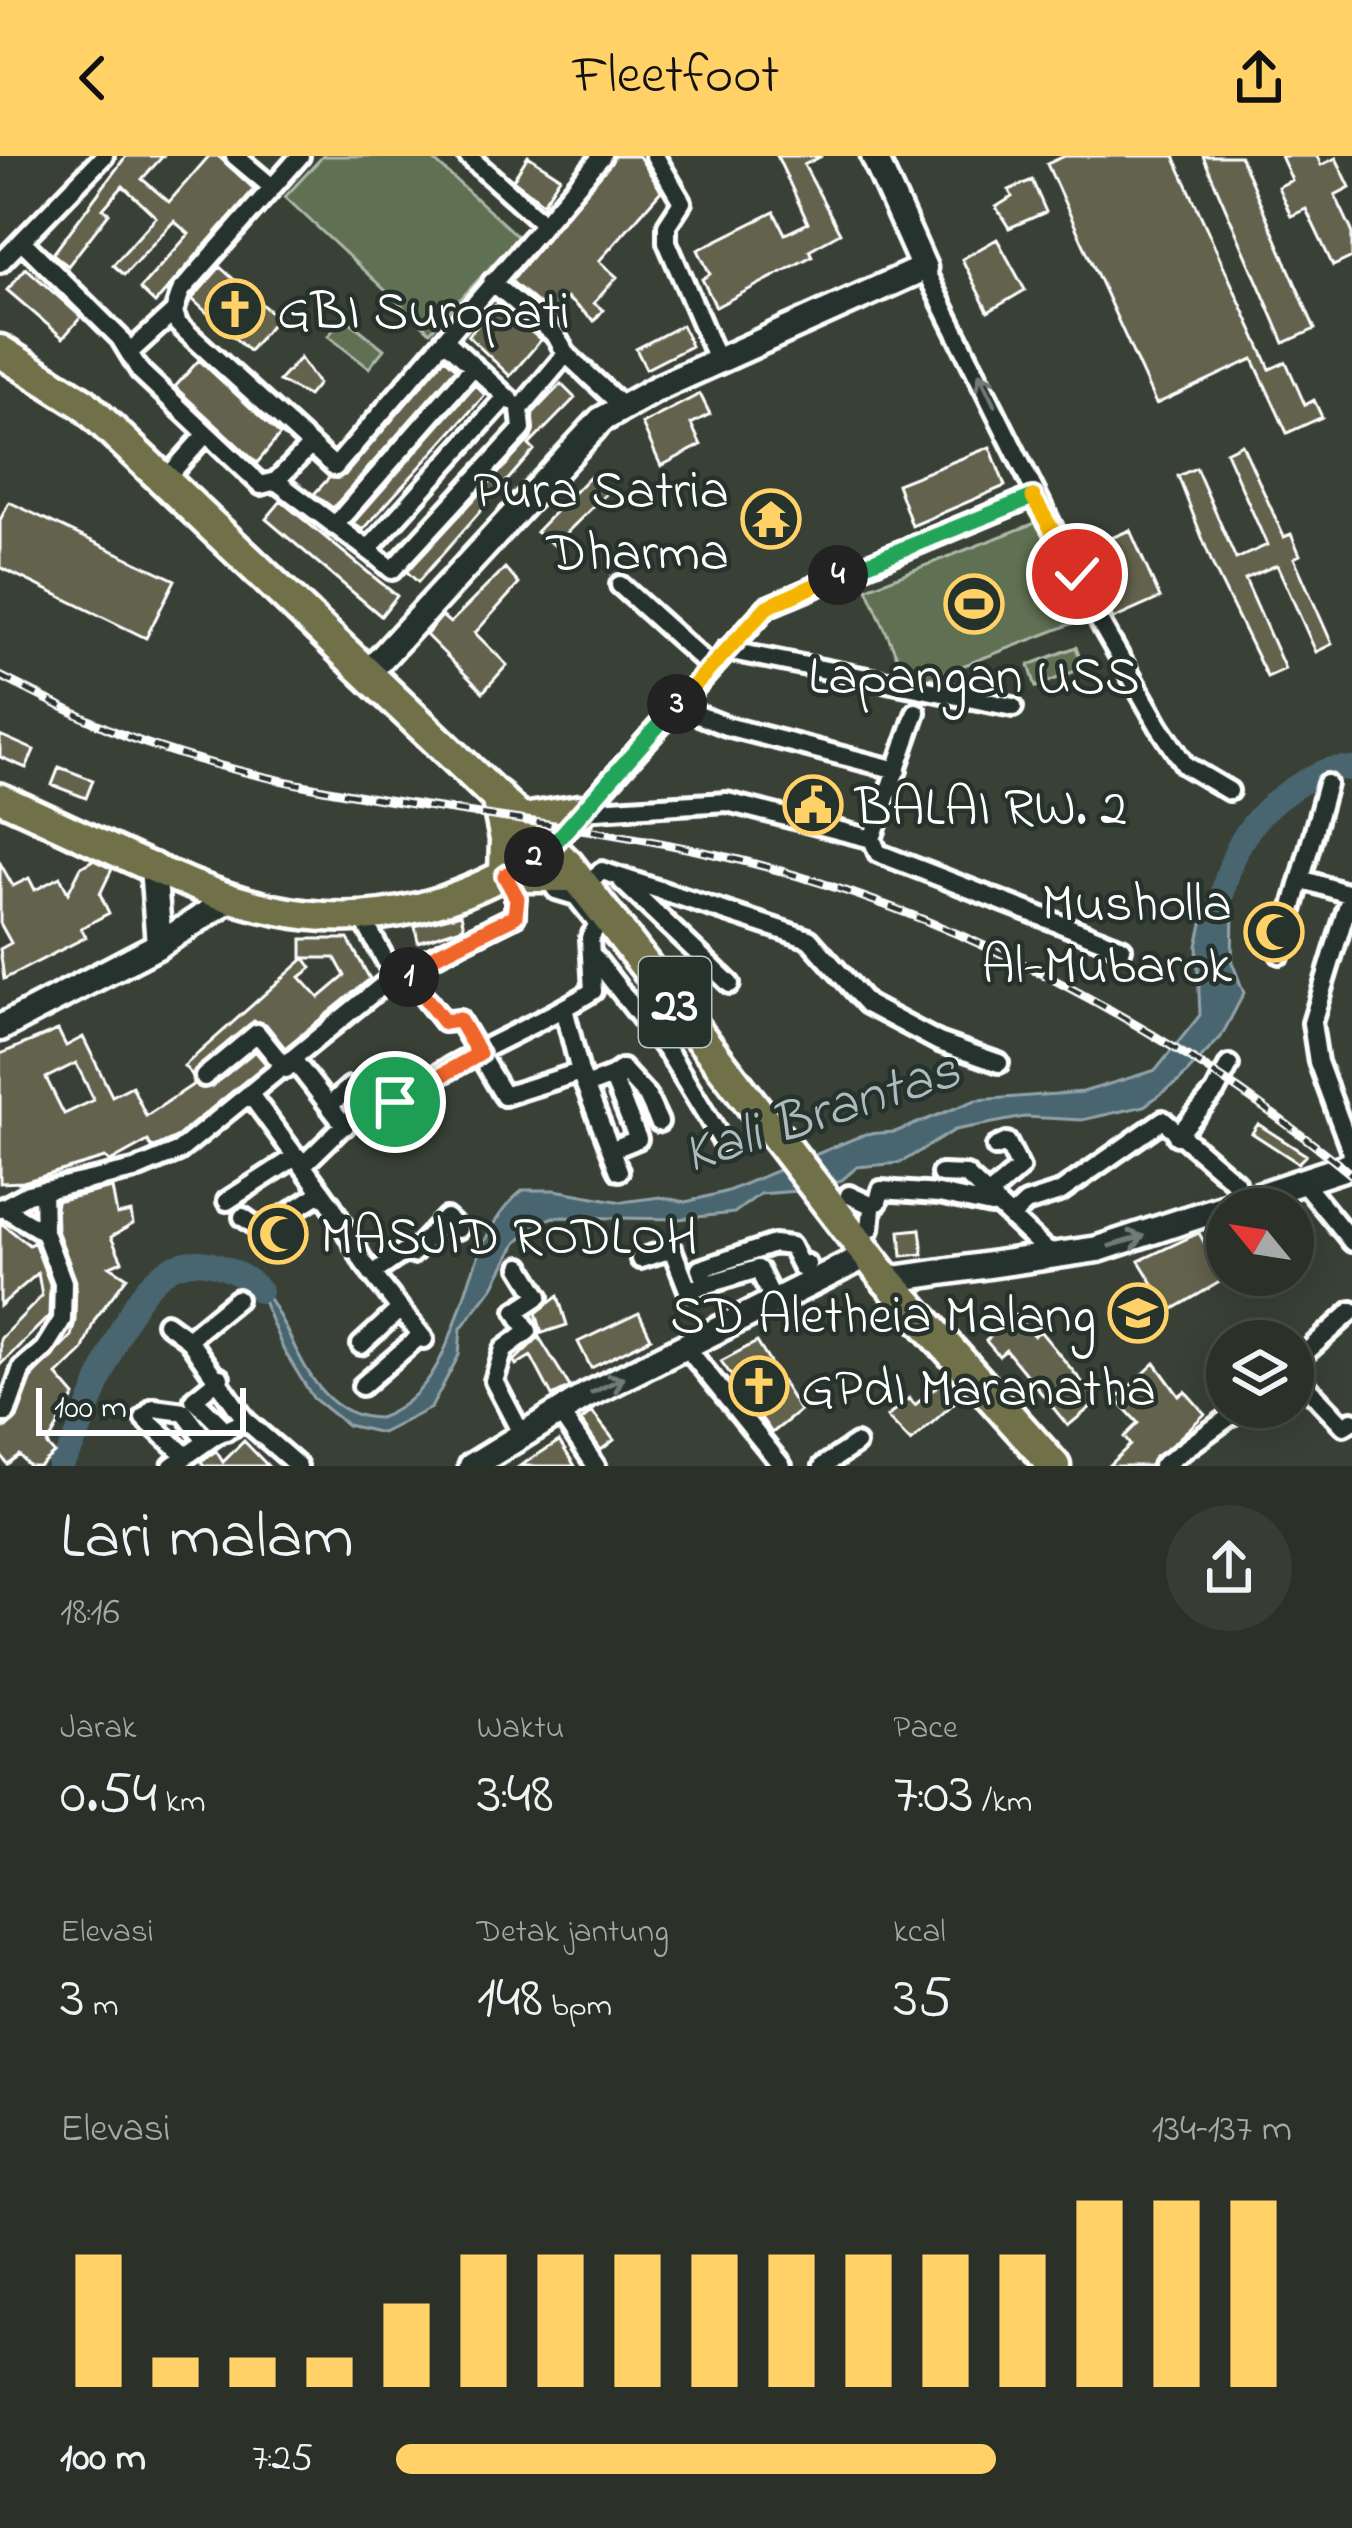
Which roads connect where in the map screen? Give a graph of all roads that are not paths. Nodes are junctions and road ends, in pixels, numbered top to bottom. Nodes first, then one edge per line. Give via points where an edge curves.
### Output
1 (104, 156) edge
2 (235, 156) edge
3 (300, 156) edge
4 (468, 156) edge
5 (655, 156) edge
6 (874, 156) edge
7 (599, 157) edge
8 (272, 187) junction
9 (544, 224) junction
10 (22, 241) junction
11 (0, 263) edge
12 (924, 268) junction
13 (492, 282) junction
14 (174, 312) junction
15 (445, 340) junction
16 (0, 351) edge
17 (130, 352) junction
18 (566, 354) junction
19 (719, 364) junction
20 (474, 367) junction
21 (513, 403) junction
22 (622, 406) junction
23 (205, 435) junction
24 (311, 445) junction
25 (276, 482) junction
26 (162, 484) junction
27 (1036, 495) junction
28 (334, 526) junction
29 (372, 553) junction
30 (620, 586) dead end
31 (726, 650) junction
32 (711, 667) junction
33 (366, 675) junction
34 (676, 706) junction
35 (1013, 707) dead end
36 (916, 712) dead end
37 (898, 770) junction
38 (1328, 784) dead end
39 (1229, 791) dead end
40 (497, 796) junction
41 (0, 798) edge
42 (580, 811) junction
43 (523, 820) junction
44 (872, 839) junction
45 (153, 866) junction
46 (565, 869) junction
47 (505, 876) junction
48 (617, 876) junction
49 (1301, 879) junction
50 (1352, 894) edge
51 (228, 901) junction
52 (363, 919) junction
53 (159, 945) junction
54 (1122, 948) dead end
55 (1280, 954) dead end
56 (594, 956) junction
57 (399, 973) junction
58 (730, 984) dead end
59 (565, 1012) junction
60 (0, 1028) edge
61 (479, 1054) junction
62 (999, 1063) dead end
63 (290, 1065) junction
64 (1229, 1065) dead end
65 (612, 1076) junction
66 (204, 1077) dead end
67 (583, 1079) junction
68 (378, 1081) dead end
69 (350, 1087) dead end
70 (252, 1097) junction
71 (395, 1102) dead end
72 (329, 1106) junction
73 (345, 1126) junction
74 (635, 1132) junction
75 (1177, 1136) junction
76 (723, 1142) dead end
77 (996, 1147) dead end
78 (611, 1150) junction
79 (1352, 1154) edge
80 (300, 1161) junction
81 (1352, 1165) edge
82 (619, 1171) dead end
83 (940, 1174) dead end
84 (1303, 1182) junction
85 (1237, 1188) edge
86 (1285, 1188) edge
87 (44, 1190) junction
88 (322, 1192) junction
89 (837, 1194) junction
90 (227, 1202) dead end
91 (875, 1206) junction
92 (1002, 1206) junction
93 (1, 1208) edge
94 (1206, 1215) edge
95 (243, 1217) dead end
96 (458, 1229) dead end
97 (44, 1232) junction
98 (1352, 1242) edge
99 (863, 1246) junction
100 (1053, 1258) junction
101 (640, 1259) dead end
102 (807, 1264) dead end
103 (521, 1267) dead end
104 (372, 1274) junction
105 (887, 1280) junction
106 (706, 1286) junction
107 (237, 1299) dead end
108 (775, 1303) junction
109 (399, 1310) junction
110 (1352, 1311) edge
111 (166, 1324) dead end
112 (70, 1336) dead end
113 (188, 1339) junction
114 (361, 1345) dead end
115 (686, 1347) junction
116 (1314, 1348) edge
117 (44, 1349) junction
118 (220, 1378) junction
119 (362, 1386) dead end
120 (1314, 1392) edge
121 (560, 1411) junction
122 (0, 1413) edge
123 (1352, 1420) edge
124 (246, 1421) junction
125 (1214, 1428) edge
126 (226, 1432) junction
127 (521, 1432) junction
128 (206, 1441) junction
129 (856, 1444) dead end
130 (179, 1460) edge
131 (298, 1466) edge
132 (472, 1466) edge
133 (596, 1466) edge
134 (782, 1466) edge
135 (823, 1466) edge
136 (1054, 1466) edge
137 (1162, 1466) edge

1 - 10 street
2 - 8 street
3 - 8 street
4 - 9 street
5 - 19 street via 682,202 667,242
6 - 12 street
7 - 9 street
8 - 14 street via 181,291
9 - 13 street
10 - 11 street
10 - 17 street
12 - 19 street
27 -> 12 street
13 - 15 street
13 - 18 street
14 - 17 street
14 - 24 street
15 - 20 street
15 - 24 street via 339,464
16 - 26 highway, 23 via 69,392
17 - 23 street
18 - 21 street
18 - 22 street
19 - 22 street
20 - 21 street
20 - 28 street
21 - 29 street
21 - 29 street via 522,429 398,569
22 - 33 street via 578,441 416,629
23 - 25 street via 261,485
23 - 26 street
24 - 25 street
25 - 28 street
26 - 33 highway, 23
27 - 31 street via 780,600
27 - 39 street via 1178,756
28 - 29 street
30 - 32 street
31 - 32 street
31 - 35 street
32 - 34 street
33 - 40 highway, 23 via 412,703
34 - 37 street
34 - 42 street
36 - 37 street
37 - 44 street
38 - 49 street
40 - 43 highway, 23
40 - 47 highway
41 - 45 main road
42 - 43 highway
42 - 44 street via 717,801
42 - 46 highway
43 - 46 highway, 23
44 - 54 street via 878,853
45 - 51 main road
45 - 53 street
46 - 47 highway
46 - 48 street
46 - 56 street via 556,890 576,896 598,924 590,938
46 - 89 highway, 23 via 773,1128
47 - 52 main road via 401,914
47 - 57 street via 517,898 515,916
48 - 58 street
48 - 62 street via 808,940 867,1004
49 - 50 street
49 - 55 street
50 - 79 street via 1312,1023
51 - 52 main road
51 - 53 street
52 - 57 street
53 - 60 street
56 - 59 street via 593,991
56 - 76 street via 670,1055
57 - 61 street via 444,1022 459,1020
57 - 63 street
59 - 61 street
59 - 67 street
61 - 67 street via 504,1096
61 - 71 street
63 - 66 street via 257,1033
63 - 70 street
63 - 72 street
64 - 75 street
65 - 67 street
65 - 74 street
65 - 74 street via 622,1069 664,1120
67 - 78 street
68 - 73 street
69 - 72 street
70 - 80 street
70 - 87 street via 179,1151
72 - 73 street
73 - 80 street
74 - 78 street via 638,1139
75 - 85 street via 1201,1148
75 - 92 street via 1163,1120 1060,1192
77 - 92 street via 1007,1142 1019,1168
78 - 82 street
80 - 88 street
80 - 90 street
81 - 84 street
83 - 92 street via 958,1172
84 - 86 street
84 - 98 street
87 - 93 street
87 - 97 street
88 - 95 street via 267,1227
88 - 104 street
89 - 91 street
89 - 99 highway, 23
91 - 92 street via 881,1190 910,1190
91 - 99 street
92 - 100 street
93 - 97 street
100 -> 94 street
96 - 104 street via 446,1218 412,1254
97 - 117 street via 64,1306
99 - 105 highway, 23
99 - 108 street
100 - 105 street
101 - 106 street via 672,1249 688,1290
102 - 106 street via 802,1268 791,1246 774,1244 700,1269
103 - 127 street via 539,1296 516,1310 527,1331 504,1349 494,1381
104 - 109 street
105 - 136 highway, 23
106 - 108 street via 758,1269
107 - 113 street
108 - 115 street
109 - 114 street
109 - 119 street via 422,1337
110 - 116 street
111 - 113 street
112 - 117 street
113 - 118 street
121 -> 115 street
115 - 134 street
117 - 122 street via 22,1367
118 - 124 street
118 - 126 street via 194,1399
120 - 123 street via 1344,1426
121 - 127 street
121 - 133 street
124 - 126 street
124 - 131 street
125 - 137 street
126 - 128 street
127 - 132 street
128 - 130 street
128 - 130 street via 184,1412 154,1408 144,1418
129 - 135 street

